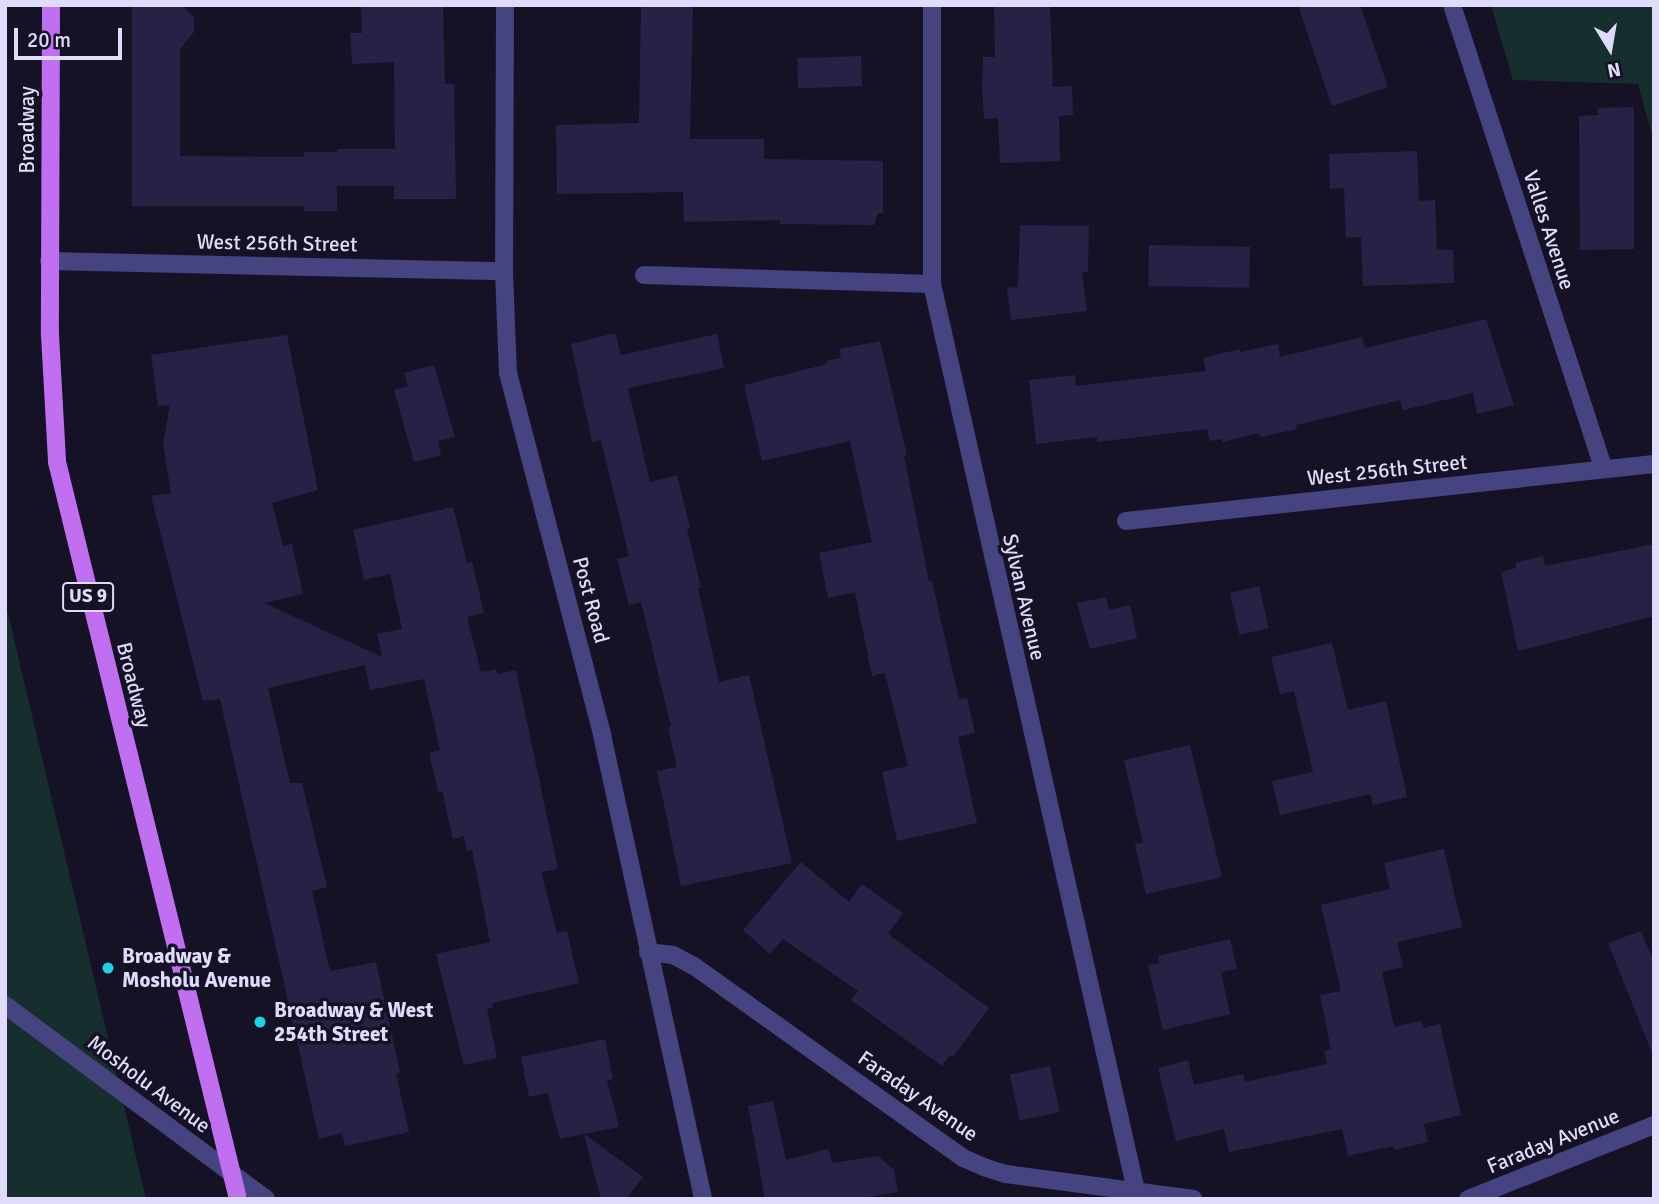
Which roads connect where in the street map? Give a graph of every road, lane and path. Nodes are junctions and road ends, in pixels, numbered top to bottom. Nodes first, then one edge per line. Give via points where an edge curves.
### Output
1 (51, 5) edge
2 (505, 5) edge
3 (933, 5) edge
4 (1452, 5) edge
5 (49, 261) junction
6 (504, 271) junction
7 (644, 275) dead end
8 (932, 284) junction
9 (1654, 464) edge
10 (1605, 469) junction
11 (1126, 522) dead end
12 (648, 952) junction
13 (5, 1005) edge
14 (1654, 1125) edge
15 (233, 1174) junction
16 (1136, 1191) junction
17 (238, 1199) edge
18 (266, 1199) edge
19 (703, 1199) edge
20 (1193, 1199) edge
21 (1468, 1199) edge

1 - 5 main road, Broadway / US 9
2 - 6 street, Post Road
3 - 8 street, Sylvan Avenue
4 - 10 street, Valles Avenue
5 - 6 street, West 256th Street
5 - 15 main road, Broadway / US 9 via 51,391 64,500
6 - 12 street, Post Road via 508,373 602,735
7 - 8 street
8 - 16 street, Sylvan Avenue
9 - 10 street, West 256th Street
10 - 11 street, West 256th Street
12 - 16 street, Faraday Avenue via 673,955 694,966 964,1158 1006,1174
12 - 19 street, Post Road
13 - 15 street, Mosholu Avenue
14 - 21 street, Faraday Avenue
15 - 17 main road, Broadway / US 9
15 - 18 street, Mosholu Avenue
16 - 20 street, Faraday Avenue

